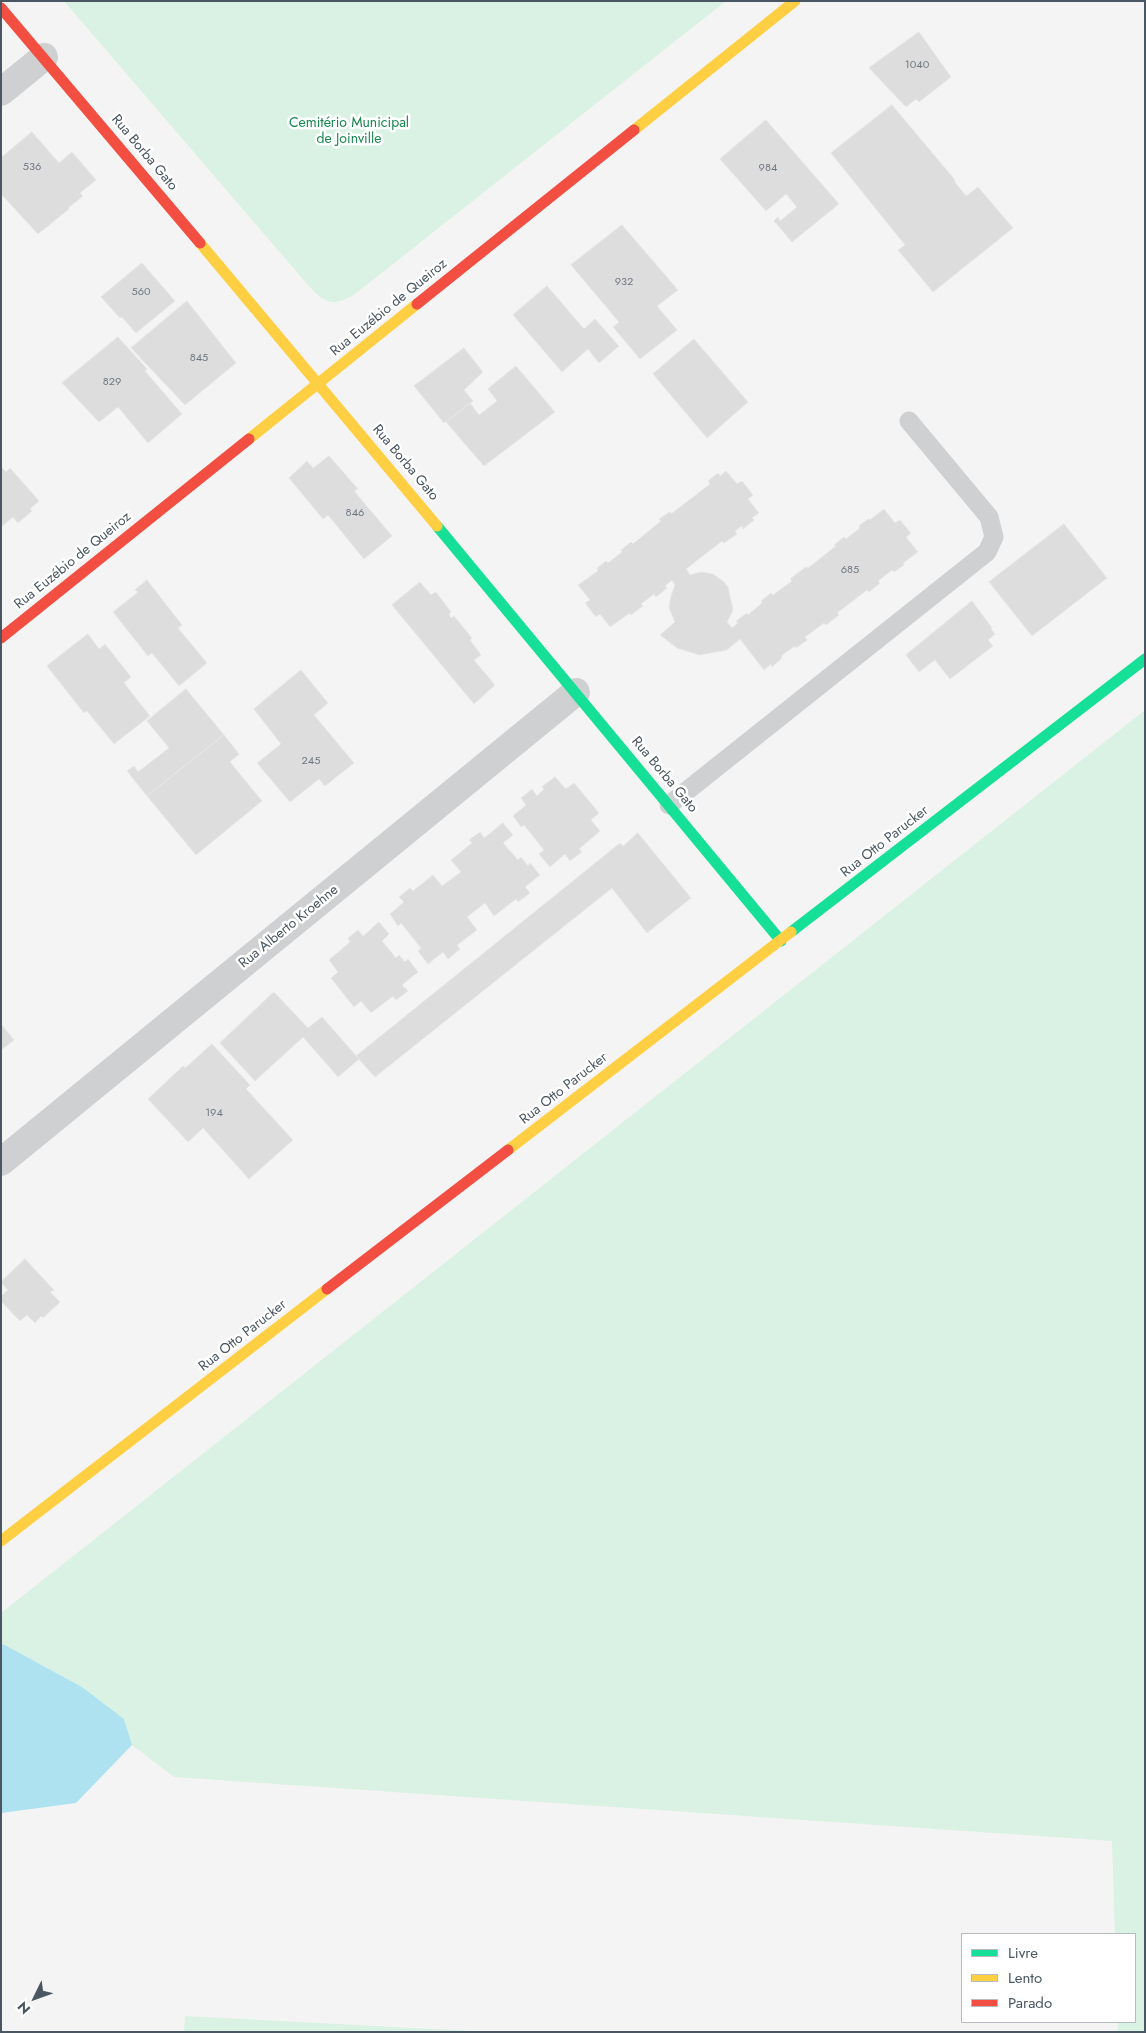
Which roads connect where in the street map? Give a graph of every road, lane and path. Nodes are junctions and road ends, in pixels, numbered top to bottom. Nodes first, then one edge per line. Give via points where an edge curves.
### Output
1 (795, 1) edge
2 (1, 8) edge
3 (44, 57) junction
4 (1, 92) edge
5 (319, 384) junction
6 (909, 421) dead end
7 (1, 638) edge
8 (1145, 659) edge
9 (576, 692) junction
10 (669, 805) junction
11 (781, 941) junction
12 (1, 1162) edge
13 (1, 1541) edge

1 - 5 street, Rua Euzébio de Queiroz
2 - 3 street, Rua Borba Gato
3 - 4 street
3 - 5 street, Rua Borba Gato
5 - 7 street, Rua Euzébio de Queiroz
5 - 9 street, Rua Borba Gato
6 - 10 lane via 989,517 994,537 987,552
8 - 11 street, Rua Otto Parucker
9 - 10 street, Rua Borba Gato
9 - 12 street, Rua Alberto Kroehne
10 - 11 street, Rua Borba Gato
11 - 13 street, Rua Otto Parucker

